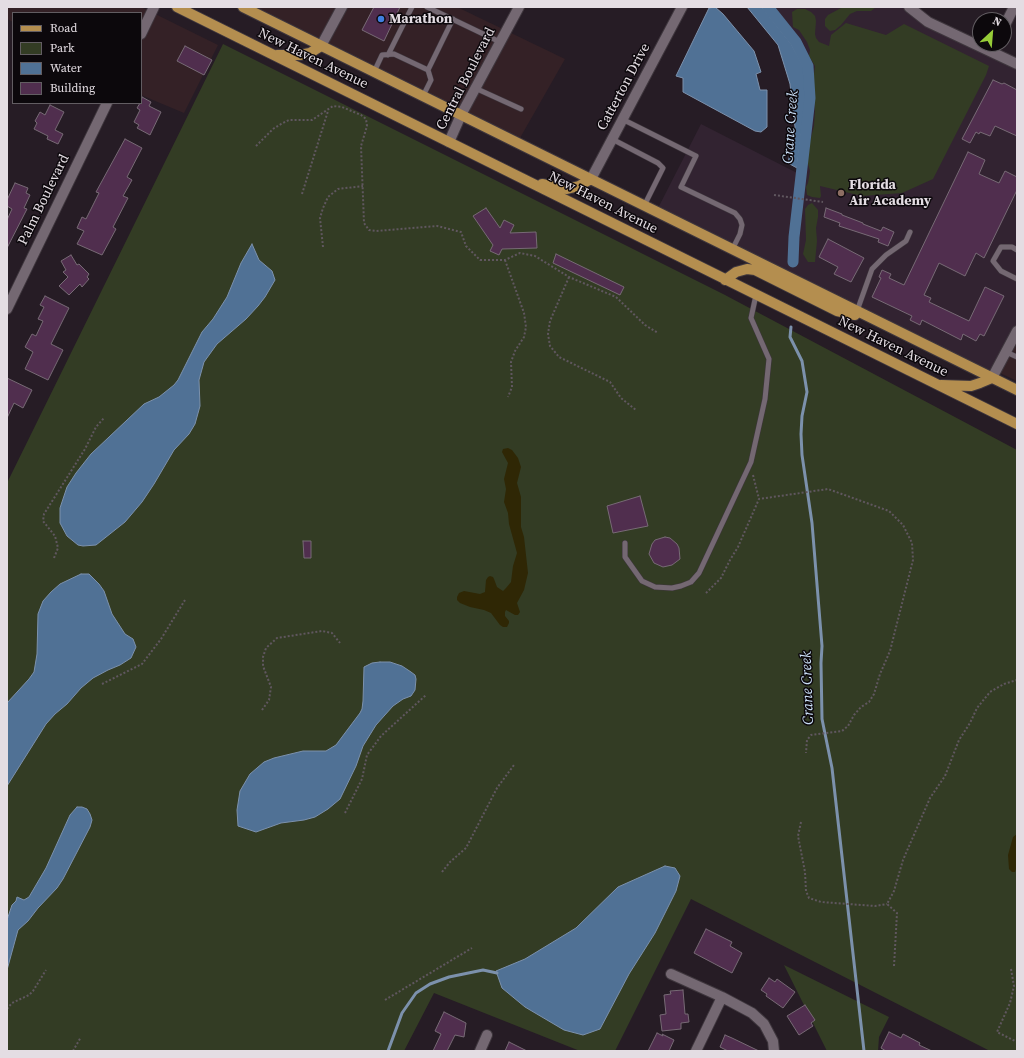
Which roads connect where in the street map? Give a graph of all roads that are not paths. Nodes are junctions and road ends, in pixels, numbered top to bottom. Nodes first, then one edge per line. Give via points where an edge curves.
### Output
1 (154, 7) edge
2 (177, 7) edge
3 (243, 7) edge
4 (342, 7) edge
5 (412, 7) edge
6 (427, 7) edge
7 (519, 7) edge
8 (682, 7) edge
9 (909, 7) edge
10 (453, 19) junction
11 (142, 32) edge
12 (972, 39) edge
13 (500, 42) junction
14 (321, 46) junction
15 (1001, 52) edge
16 (388, 54) junction
17 (273, 55) junction
18 (1017, 64) edge
19 (428, 70) junction
20 (374, 72) junction
21 (475, 88) junction
22 (423, 96) junction
23 (107, 104) edge
24 (521, 109) dead end
25 (461, 115) junction
26 (622, 119) junction
27 (612, 139) junction
28 (449, 142) junction
29 (590, 179) junction
30 (528, 181) junction
31 (644, 206) junction
32 (910, 232) dead end
33 (732, 250) junction
34 (1017, 250) edge
35 (1017, 279) edge
36 (726, 280) junction
37 (756, 295) junction
38 (7, 309) edge
39 (857, 311) junction
40 (874, 320) junction
41 (1017, 331) edge
42 (1006, 352) junction
43 (1017, 358) edge
44 (992, 378) junction
45 (939, 385) junction
46 (1017, 390) edge
47 (1017, 424) edge
48 (626, 543) dead end
49 (671, 974) dead end
50 (722, 997) junction
51 (487, 1035) dead end
52 (480, 1051) edge
53 (696, 1051) edge
54 (774, 1051) edge

1 - 11 street
2 - 17 main road, New Haven Avenue
3 - 14 main road, New Haven Avenue
4 - 14 street
5 - 16 lane
6 - 10 lane
7 - 13 street, Central Boulevard
8 - 26 street, Catterton Drive
9 - 12 street via 929,22
10 - 13 lane
10 - 19 lane
13 - 21 street, Central Boulevard
14 - 17 main road via 310,53 300,55
14 - 20 main road, New Haven Avenue
15 - 18 street
16 - 19 lane via 394,54
16 - 20 lane via 382,56
17 - 28 main road, New Haven Avenue
19 - 22 lane via 431,80
20 - 22 main road, New Haven Avenue
21 - 24 lane
21 - 25 street, Central Boulevard
22 - 25 main road, New Haven Avenue
23 - 38 street, Palm Boulevard
25 - 28 street, Central Boulevard
25 - 29 main road, New Haven Avenue
26 - 27 street, Catterton Drive
26 - 33 lane via 696,156 681,187 735,213 740,219 740,234
27 - 29 street, Catterton Drive
27 - 31 lane via 663,168
28 - 30 main road, New Haven Avenue
29 - 30 main road via 579,186 567,189
29 - 31 main road, New Haven Avenue
30 - 36 main road, New Haven Avenue
31 - 33 main road, New Haven Avenue
32 - 39 lane via 906,241 872,269
33 - 39 main road, New Haven Avenue
34 - 35 lane via 1012,247 1001,247 993,261 1001,271
36 - 37 main road, New Haven Avenue
36 - 40 main road via 736,272 755,270 837,311
37 - 45 main road, New Haven Avenue
37 - 48 lane via 751,318 769,359 765,398 751,462 700,573 691,582 672,588 655,587 642,581 625,557
39 - 40 main road, New Haven Avenue
40 - 44 main road, New Haven Avenue
41 - 42 street
42 - 43 lane
42 - 44 street
44 - 45 main road via 971,386
44 - 46 main road, New Haven Avenue
45 - 47 main road, New Haven Avenue
49 - 50 street
50 - 53 street
50 - 54 street via 764,1024 773,1041
51 - 52 street

